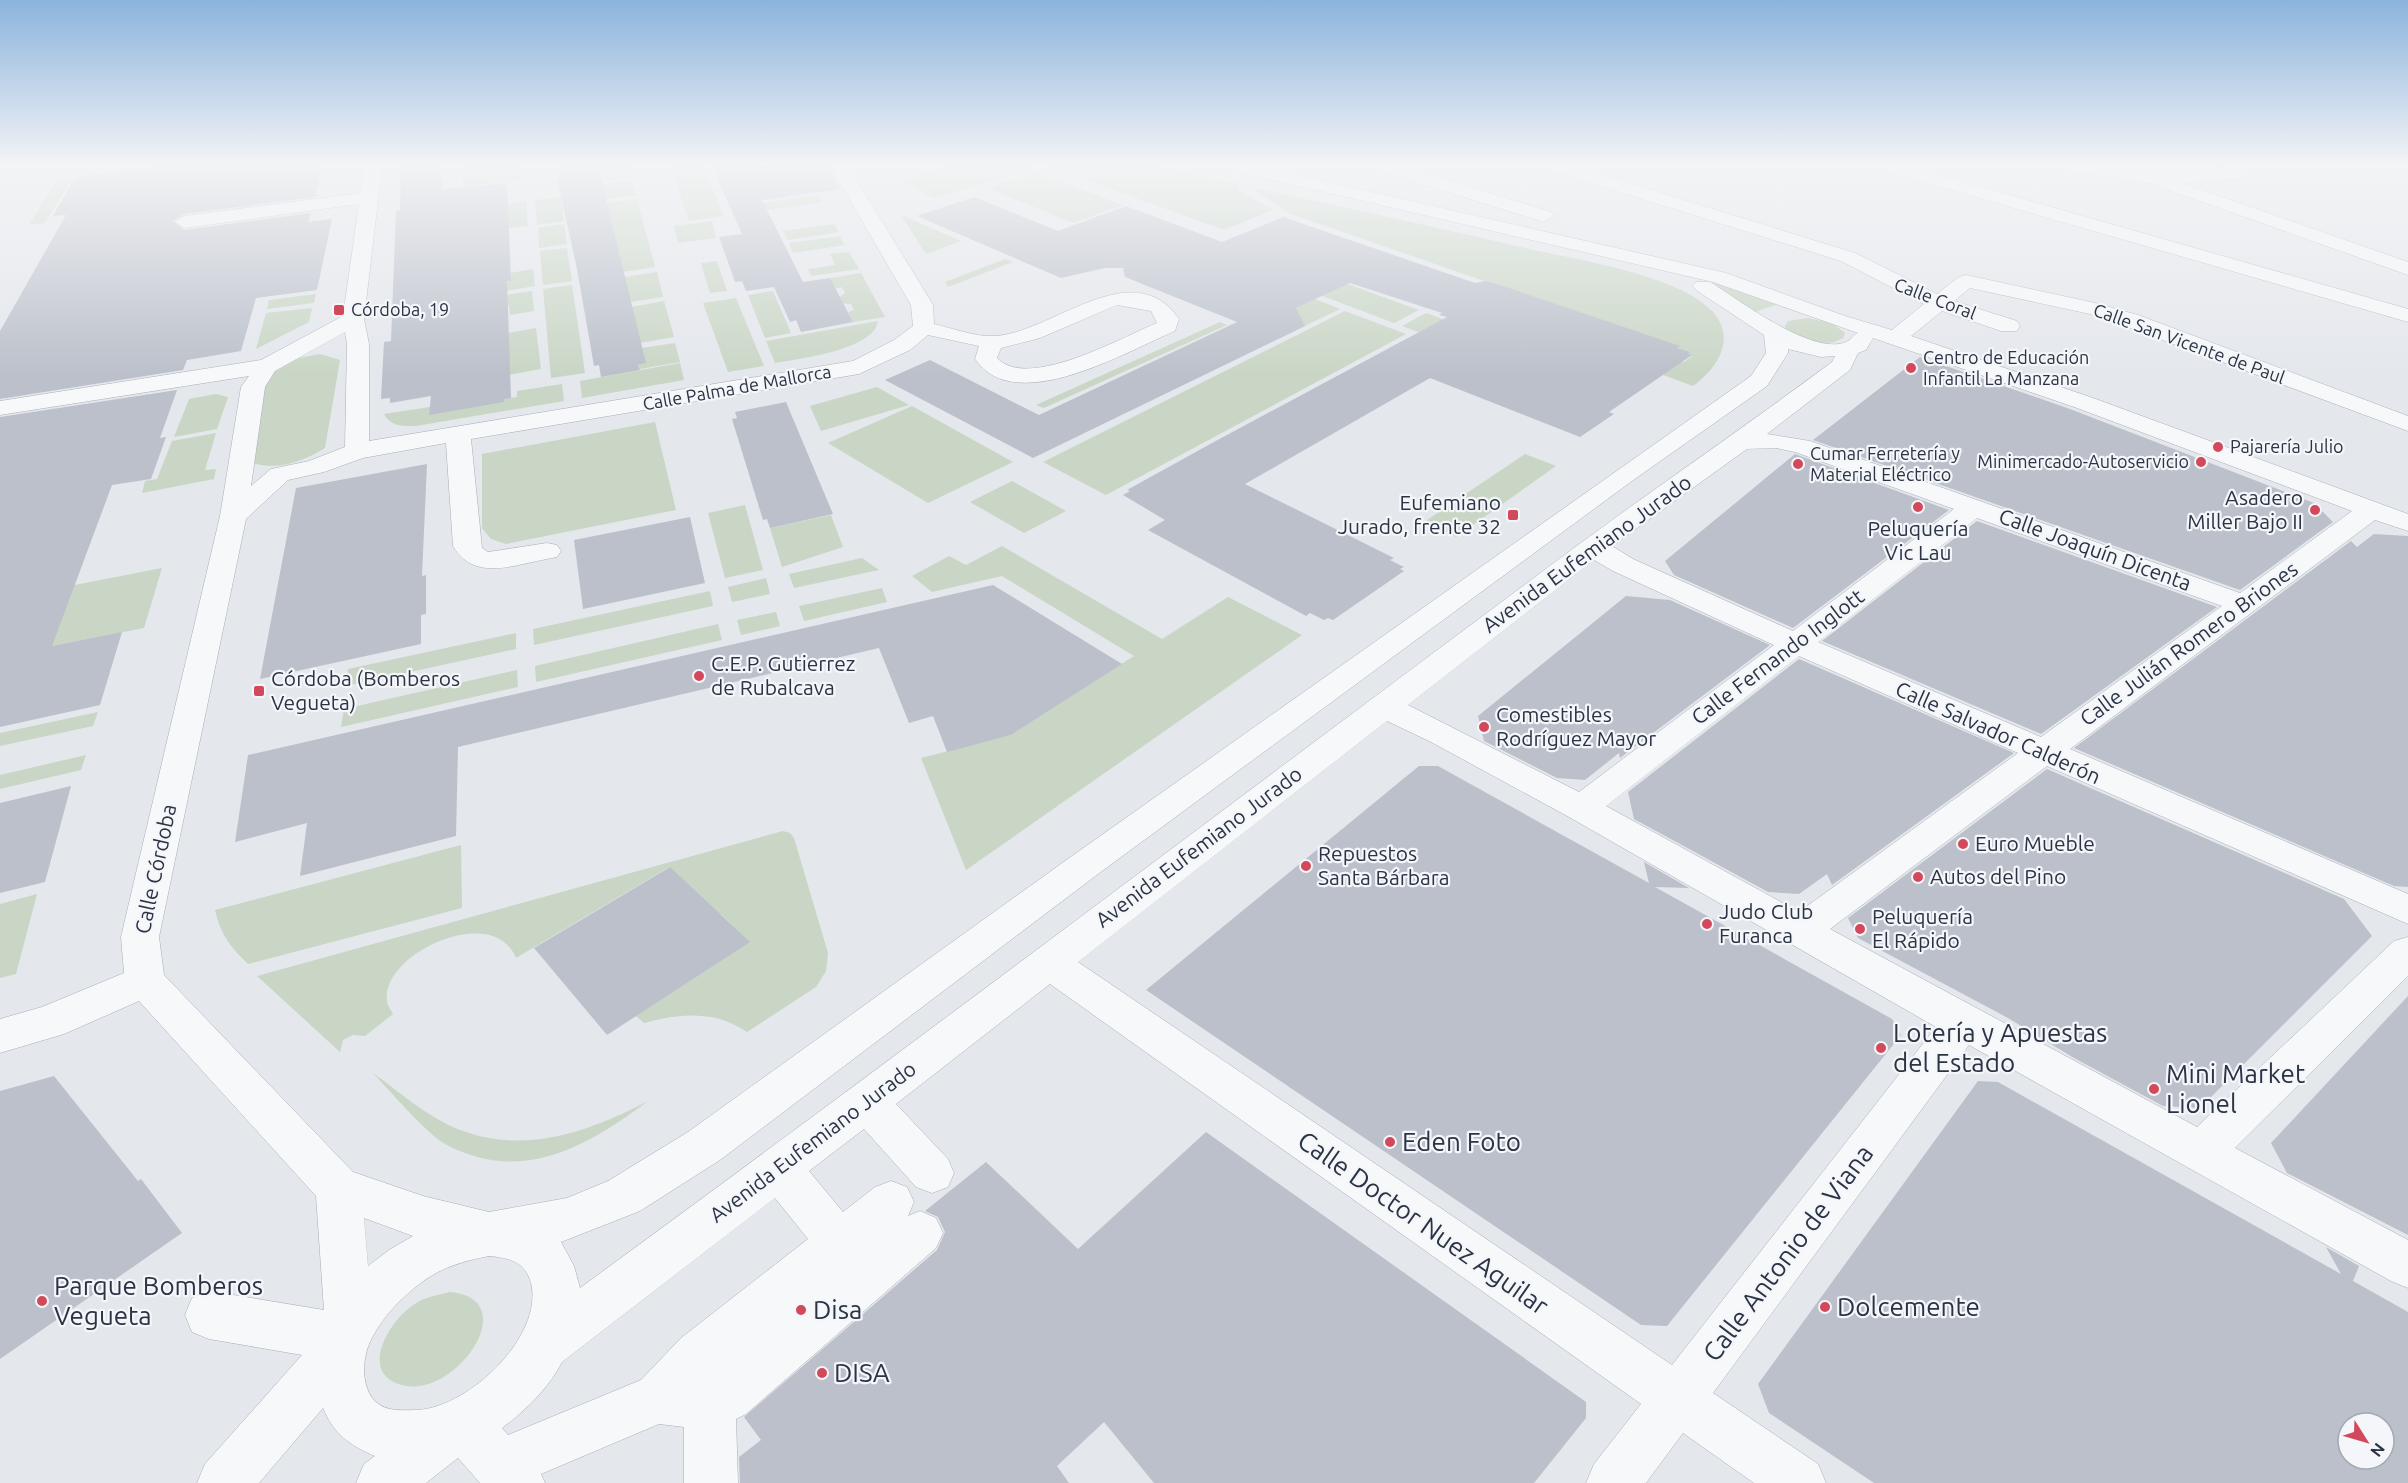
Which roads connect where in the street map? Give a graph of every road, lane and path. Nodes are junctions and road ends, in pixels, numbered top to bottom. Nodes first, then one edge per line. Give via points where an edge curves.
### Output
1 (364, 235) edge
2 (880, 235) edge
3 (1540, 235) edge
4 (1603, 235) edge
5 (1778, 235) edge
6 (2128, 235) edge
7 (2313, 235) edge
8 (1636, 257) junction
9 (1671, 266) junction
10 (2408, 269) edge
11 (1938, 303) junction
12 (2408, 316) edge
13 (353, 319) junction
14 (2009, 326) dead end
15 (924, 328) junction
16 (1774, 330) junction
17 (1844, 330) junction
18 (1896, 337) junction
19 (993, 343) junction
20 (267, 366) junction
21 (0, 408) edge
22 (2408, 424) edge
23 (458, 435) junction
24 (1741, 442) junction
25 (357, 451) junction
26 (239, 473) junction
27 (280, 474) junction
28 (1975, 506) junction
29 (2373, 509) junction
30 (233, 516) junction
31 (2408, 523) edge
32 (1593, 547) junction
33 (547, 551) dead end
34 (2242, 603) junction
35 (1795, 644) junction
36 (1383, 706) junction
37 (2042, 752) junction
38 (1581, 808) junction
39 (2408, 910) edge
40 (1802, 930) junction
41 (2408, 952) edge
42 (1048, 962) junction
43 (145, 981) junction
44 (1963, 1022) junction
45 (0, 1036) edge
46 (867, 1102) junction
47 (2201, 1152) junction
48 (779, 1169) junction
49 (932, 1173) dead end
50 (338, 1188) junction
51 (489, 1234) junction
52 (840, 1243) junction
53 (2408, 1265) edge
54 (209, 1315) dead end
55 (346, 1338) junction
56 (545, 1344) junction
57 (659, 1398) junction
58 (1677, 1399) junction
59 (710, 1404) junction
60 (461, 1423) junction
61 (508, 1474) edge
62 (224, 1483) edge
63 (383, 1483) edge
64 (711, 1483) edge
65 (1613, 1483) edge
66 (1799, 1483) edge

1 - 13 street
2 - 15 street via 922,305
3 - 8 street
4 - 8 street via 1629,244
5 - 11 street, Calle Coral via 1848,257 1889,282
6 - 12 street
7 - 10 street
8 - 9 street
9 - 16 street
9 - 17 street via 1719,277
11 - 14 street, Calle Coral
11 - 18 street
11 - 22 street, Calle San Vicente de Paul via 1966,281 2121,317
13 - 20 street
13 - 25 street via 358,344
15 - 19 street
15 - 23 street, Calle Palma de Mallorca via 902,345 859,367
16 - 17 street via 1806,347
16 - 17 street via 1773,323 1785,315 1809,313
16 - 51 street, Avenida Eufemiano Jurado via 1777,353 1759,381 1085,865 704,1146 624,1196 568,1219
17 - 18 street
17 - 24 street, Avenida Eufemiano Jurado via 1842,365
18 - 29 street
19 - 19 street via 986,352 992,366 1029,376 1055,374 1167,326 1168,319 1158,307 1145,302 1115,299 1032,333
20 - 21 street
20 - 26 street, Calle Córdoba via 253,387
23 - 25 street, Calle Palma de Mallorca
23 - 33 street via 467,546 471,554 485,561
24 - 28 street, Calle Joaquín Dicenta via 1776,441 1801,446
24 - 32 street, Avenida Eufemiano Jurado
25 - 27 street via 315,467
26 - 27 street
26 - 30 street, Calle Córdoba
27 - 30 street
28 - 34 street, Calle Joaquín Dicenta
28 - 35 street, Calle Fernando Inglott
29 - 31 street
29 - 34 street, Calle Julián Romero Briones
30 - 43 street, Calle Córdoba via 140,937
32 - 35 street, Calle Salvador Calderón via 1623,565
32 - 36 street, Avenida Eufemiano Jurado
34 - 37 street, Calle Julián Romero Briones
35 - 37 street, Calle Salvador Calderón
35 - 38 street, Calle Fernando Inglott
36 - 38 street
36 - 42 street, Avenida Eufemiano Jurado
37 - 39 street, Calle Salvador Calderón
37 - 40 street, Calle Julián Romero Briones
38 - 40 street
40 - 44 street
41 - 47 street
42 - 46 street, Avenida Eufemiano Jurado
42 - 58 street, Calle Doctor Nuez Aguilar
43 - 45 street via 50,1022
43 - 50 street
44 - 47 street
44 - 58 street, Calle Antonio de Viana
46 - 48 street, Avenida Eufemiano Jurado
46 - 49 street
47 - 53 street
48 - 52 street
48 - 56 street, Avenida Eufemiano Jurado
50 - 51 street via 423,1218
50 - 55 street
51 - 55 street via 458,1239 426,1252 396,1273 369,1299
51 - 56 street via 520,1239 543,1254 556,1278 557,1310
52 - 57 street via 699,1356
52 - 59 street via 905,1218 728,1396
54 - 55 street
55 - 60 street via 339,1378 346,1405 363,1425 391,1435 425,1435
55 - 62 street
56 - 60 street via 510,1389
57 - 59 street
57 - 61 street
58 - 65 street, Calle Antonio de Viana
58 - 66 street, Calle Doctor Nuez Aguilar
59 - 64 street
60 - 61 street
60 - 63 street

